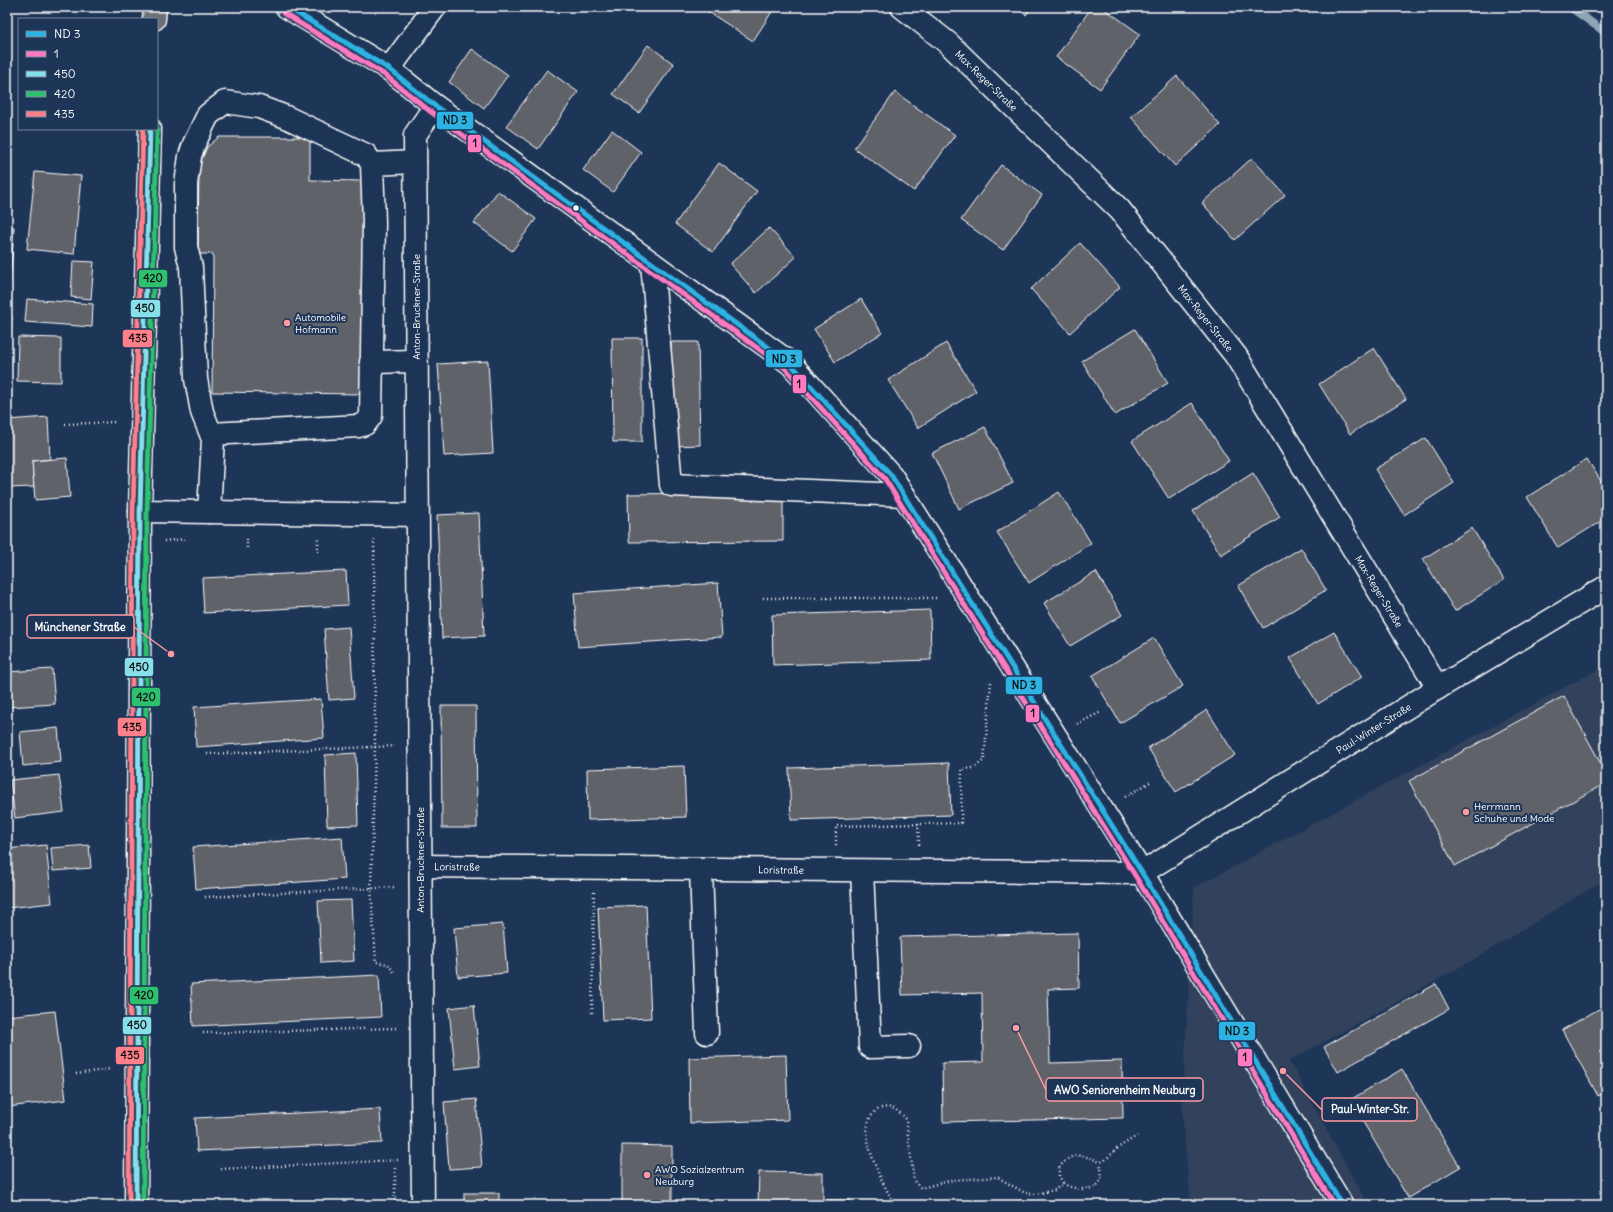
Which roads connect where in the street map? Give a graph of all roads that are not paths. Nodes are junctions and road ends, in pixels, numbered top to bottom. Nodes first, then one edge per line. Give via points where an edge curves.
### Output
1 (156, 7) edge
2 (287, 7) edge
3 (436, 7) edge
4 (902, 7) edge
5 (154, 18) edge
6 (389, 69) junction
7 (436, 106) junction
8 (150, 130) edge
9 (415, 162) junction
10 (372, 164) junction
11 (652, 263) junction
12 (416, 361) junction
13 (371, 362) junction
14 (211, 434) junction
15 (904, 495) junction
16 (140, 511) junction
17 (209, 512) junction
18 (417, 516) junction
19 (1606, 587) edge
20 (1438, 688) junction
21 (701, 869) junction
22 (862, 871) junction
23 (1142, 873) junction
24 (420, 876) junction
25 (707, 1033) dead end
26 (909, 1046) dead end
27 (136, 1205) edge
28 (423, 1205) edge
29 (1342, 1205) edge

1 - 5 main road
2 - 6 street
3 - 6 street
4 - 20 street, Max-Reger-Straße via 948,43 1120,210 1236,356
6 - 7 street
7 - 9 street, Anton-Bruckner-Straße via 414,135
7 - 11 street
8 - 16 main road
9 - 10 street
9 - 12 street, Anton-Bruckner-Straße
10 - 13 street via 374,222
10 - 14 street via 366,155 259,107 226,102 208,115 190,156 186,192 186,247 191,267 196,380 202,412
11 - 15 street via 790,363 891,475
11 - 15 street via 671,485
12 - 13 street
12 - 18 street, Anton-Bruckner-Straße
13 - 14 street via 371,416 365,424
14 - 17 street via 213,439
15 - 23 street
16 - 17 street
16 - 27 main road
17 - 18 street
18 - 24 street, Anton-Bruckner-Straße
19 - 20 street, Paul-Winter-Straße
20 - 23 street, Paul-Winter-Straße
21 - 22 street, Loristraße
21 - 24 street, Loristraße via 594,868
21 - 25 street
22 - 23 street, Loristraße
22 - 26 street via 870,1047
23 - 29 street
24 - 28 street, Anton-Bruckner-Straße

